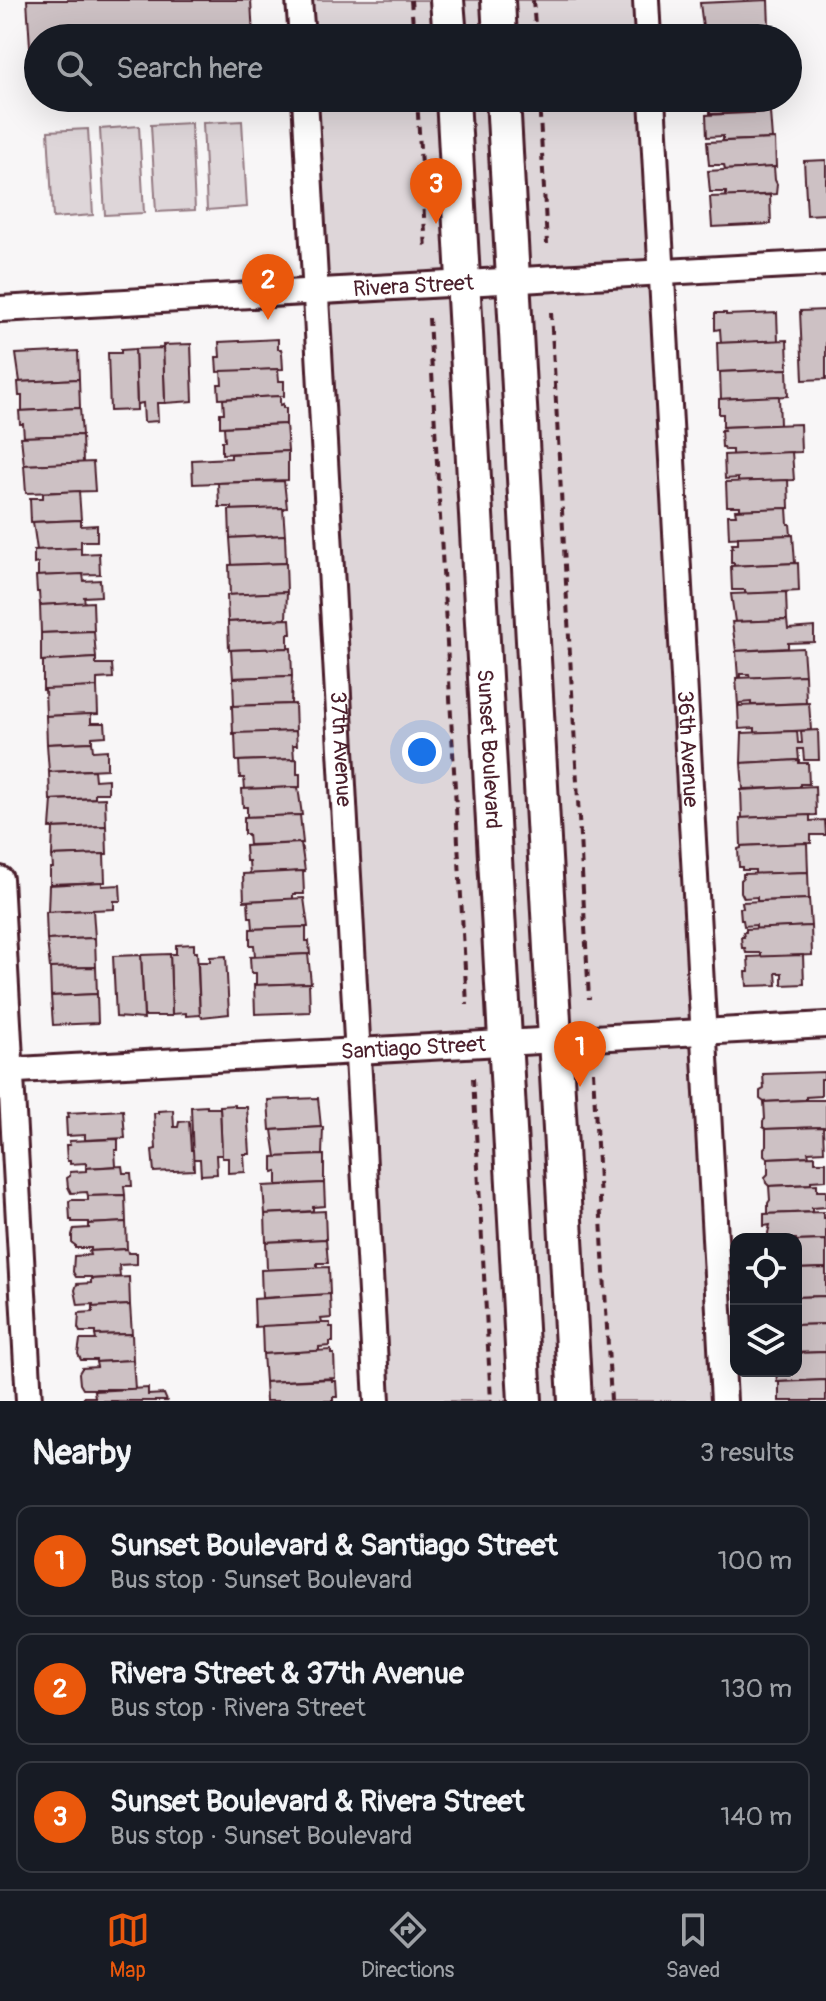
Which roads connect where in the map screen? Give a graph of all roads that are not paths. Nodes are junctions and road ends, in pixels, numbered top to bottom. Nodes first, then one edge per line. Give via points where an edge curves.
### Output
1 (299, 0) edge
2 (447, 0) edge
3 (498, 0) edge
4 (646, 0) edge
5 (301, 24) edge
6 (449, 24) edge
7 (499, 24) edge
8 (647, 24) edge
9 (306, 112) edge
10 (454, 112) edge
11 (504, 112) edge
12 (653, 112) edge
13 (826, 263) edge
14 (661, 272) junction
15 (513, 281) junction
16 (463, 283) junction
17 (316, 292) junction
18 (0, 309) edge
19 (0, 879) edge
20 (826, 1025) edge
21 (704, 1032) junction
22 (555, 1040) junction
23 (505, 1043) junction
24 (358, 1051) junction
25 (5, 1070) edge
26 (29, 1401) edge
27 (377, 1401) edge
28 (525, 1401) edge
29 (575, 1401) edge
30 (724, 1401) edge

1 - 5 street
2 - 6 main road
3 - 7 main road
4 - 8 street
9 - 17 street, 37th Avenue
10 - 16 main road, Sunset Boulevard
11 - 15 main road
12 - 14 street, 36th Avenue
13 - 14 street, Rivera Street
14 - 15 street, Rivera Street
14 - 21 street, 36th Avenue
15 - 16 street, Rivera Street
15 - 22 main road
16 - 17 street, Rivera Street
16 - 23 main road, Sunset Boulevard
17 - 18 street, Rivera Street
17 - 24 street, 37th Avenue
19 - 25 street
20 - 21 street, Santiago Street
21 - 22 street, Santiago Street
21 - 30 street, 36th Avenue
22 - 23 street, Santiago Street
22 - 29 main road
23 - 24 street, Santiago Street
23 - 28 main road, Sunset Boulevard
24 - 25 street, Santiago Street
24 - 27 street, 37th Avenue
25 - 26 street

